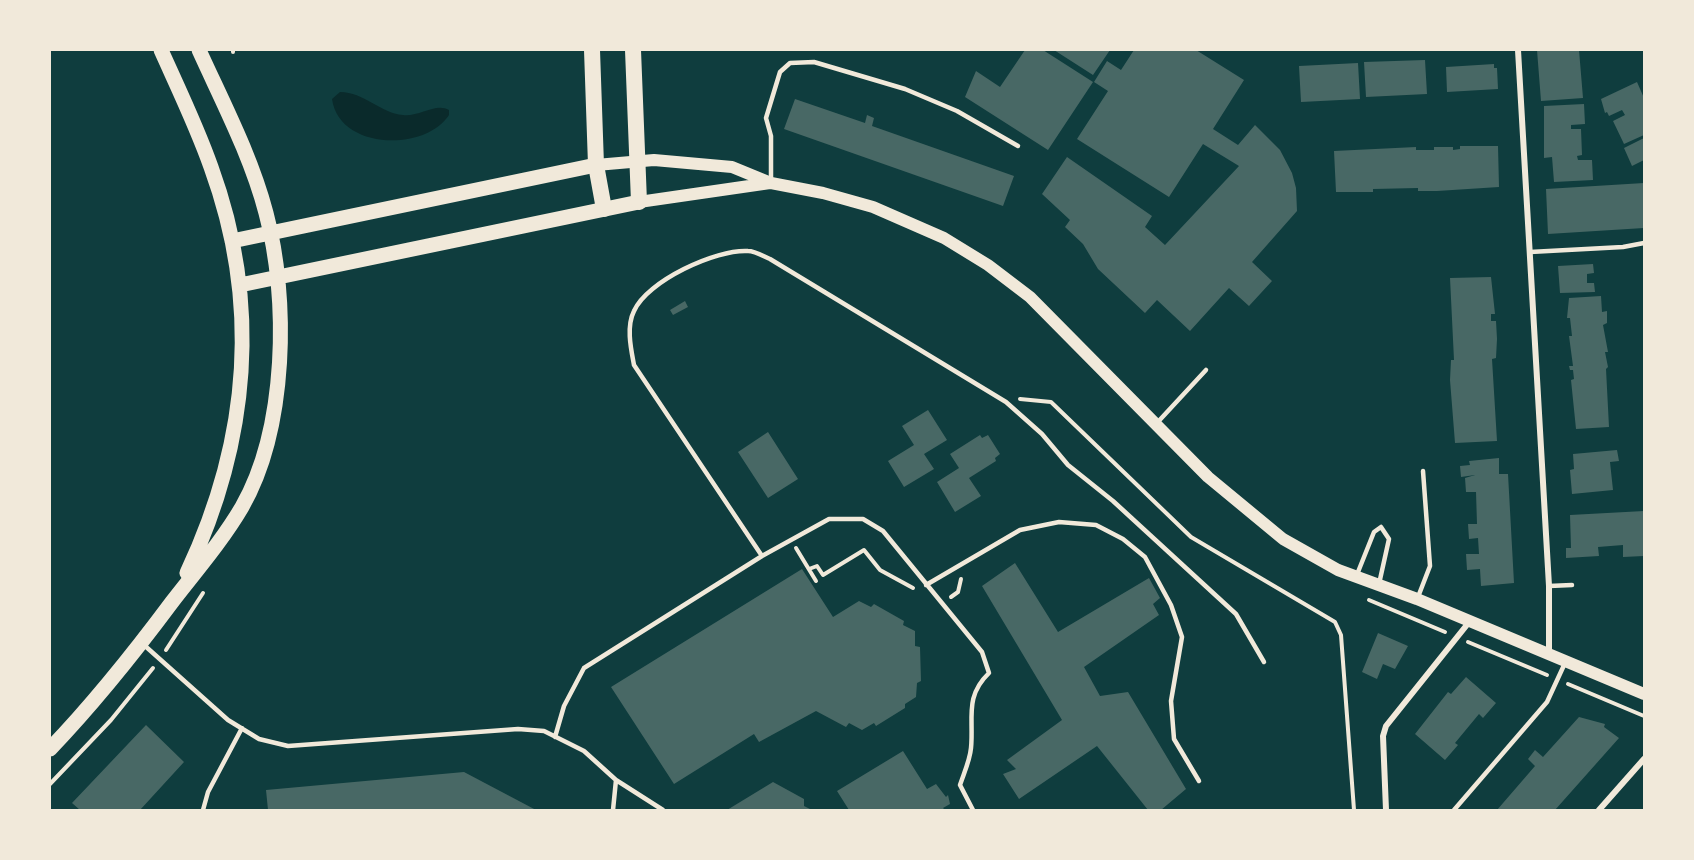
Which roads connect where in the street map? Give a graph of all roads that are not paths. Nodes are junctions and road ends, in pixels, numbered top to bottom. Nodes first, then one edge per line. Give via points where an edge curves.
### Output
1 (161, 50) edge
2 (199, 50) edge
3 (592, 50) edge
4 (633, 50) edge
5 (1518, 50) edge
6 (1018, 146) dead end
7 (635, 160) junction
8 (596, 165) junction
9 (771, 183) junction
10 (639, 202) junction
11 (604, 209) junction
12 (271, 232) junction
13 (232, 241) junction
14 (1644, 243) edge
15 (1530, 252) junction
16 (278, 278) junction
17 (240, 285) junction
18 (1206, 370) dead end
19 (1156, 424) junction
20 (1424, 471) dead end
21 (762, 556) junction
22 (1356, 577) junction
23 (926, 585) junction
24 (1379, 585) junction
25 (1572, 585) dead end
26 (1549, 586) junction
27 (177, 596) junction
28 (1417, 599) junction
29 (1470, 621) junction
30 (142, 643) junction
31 (1549, 653) junction
32 (1566, 660) junction
33 (1264, 662) dead end
34 (1644, 694) edge
35 (242, 728) junction
36 (555, 737) junction
37 (50, 748) edge
38 (1644, 759) edge
39 (615, 780) junction
40 (1199, 781) dead end
41 (204, 810) edge
42 (613, 810) edge
43 (663, 810) edge
44 (973, 810) edge
45 (1386, 810) edge
46 (1454, 810) edge
47 (1599, 810) edge

1 - 13 main road via 211,166
2 - 12 main road via 255,175
3 - 8 highway
4 - 7 highway
5 - 15 street
6 - 9 lane via 957,111 905,89 814,62 790,63 780,72 766,118 771,136
7 - 8 main road
7 - 9 main road via 732,167
7 - 10 highway
8 - 11 highway
8 - 12 main road
9 - 10 main road
9 - 19 main road via 873,207 974,256 1029,297
10 - 11 main road
11 - 16 main road
12 - 13 main road
12 - 16 main road
13 - 17 main road
14 - 15 lane
15 - 26 street
16 - 17 main road
16 - 27 main road via 278,376 262,456 242,507
17 - 27 main road via 242,368 236,428 217,502
18 - 19 lane
19 - 22 main road via 1208,477 1266,526 1303,552
20 - 28 lane via 1430,566
21 - 23 lane via 829,519 863,519 884,531
21 - 33 lane via 634,365 629,342 633,312 646,292 699,263 724,253 750,250 906,339 1006,402 1042,434 1068,465 1236,614
21 - 36 lane via 584,668 564,706
22 - 24 main road
22 - 24 lane via 1374,532 1381,527 1389,539
23 - 40 lane via 1020,530 1059,522 1096,525 1123,539 1145,557 1171,605 1182,637 1171,701 1174,739
23 - 44 lane via 982,652 988,673 978,683 969,713 971,749 960,785
24 - 28 main road
25 - 26 lane
26 - 31 street
27 - 30 main road
28 - 29 main road
29 - 31 main road
29 - 45 street via 1386,726
30 - 35 lane
30 - 37 main road
31 - 32 main road
32 - 34 main road
32 - 46 lane via 1546,702
35 - 36 lane via 260,739 288,746 518,729 544,731
35 - 41 lane via 208,792
36 - 39 lane via 584,751
38 - 47 street
39 - 42 lane
39 - 43 lane

